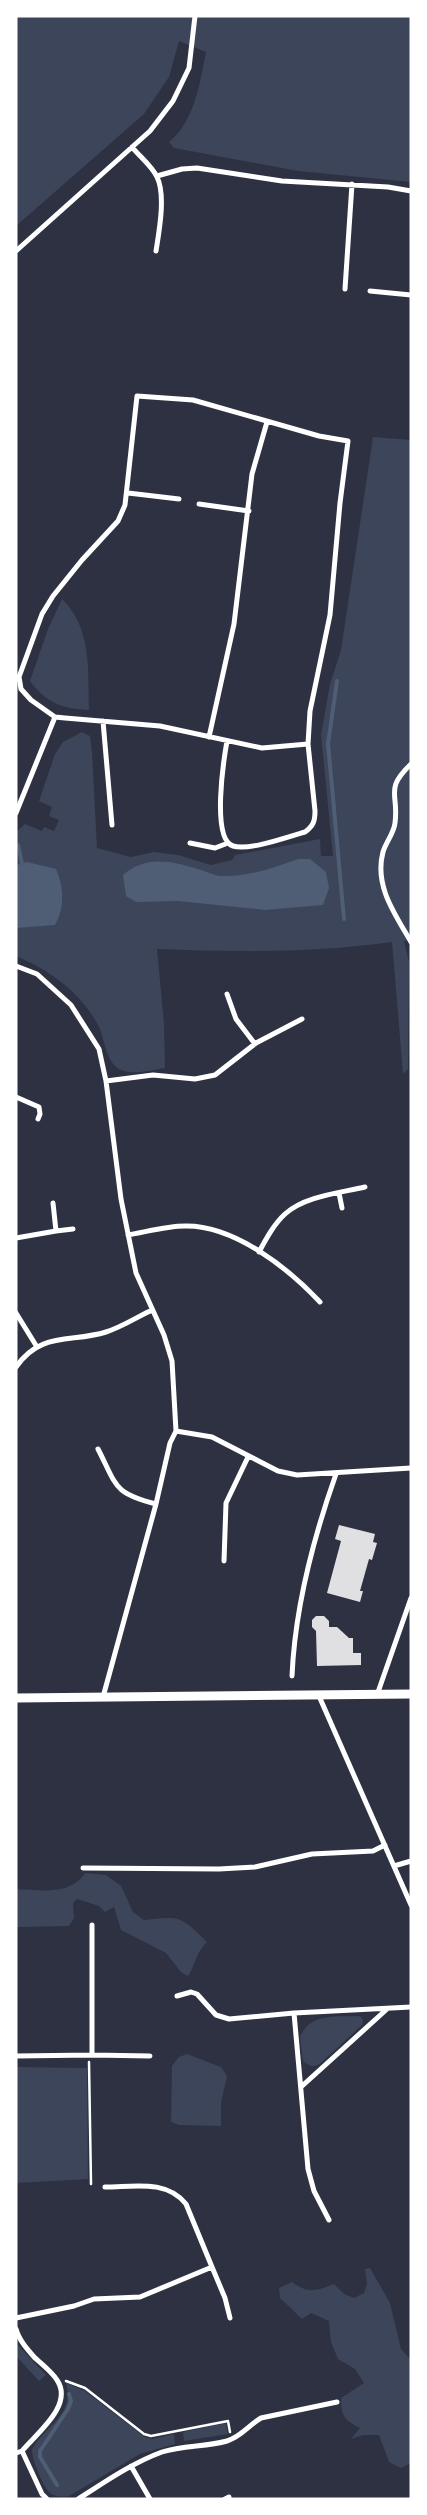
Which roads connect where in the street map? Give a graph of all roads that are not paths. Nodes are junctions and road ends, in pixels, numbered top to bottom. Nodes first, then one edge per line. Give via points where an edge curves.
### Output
1 (195, 16) edge
2 (132, 147) junction
3 (157, 176) junction
4 (352, 184) junction
5 (411, 191) edge
6 (16, 251) edge
7 (156, 251) dead end
8 (345, 289) dead end
9 (370, 291) dead end
10 (411, 295) edge
11 (267, 422) junction
12 (128, 493) junction
13 (179, 499) dead end
14 (199, 504) dead end
15 (248, 511) junction
16 (55, 716) junction
17 (103, 721) junction
18 (210, 737) junction
19 (227, 741) junction
20 (308, 744) junction
21 (411, 764) edge
22 (16, 812) edge
23 (112, 825) dead end
24 (190, 843) dead end
25 (228, 843) junction
26 (411, 942) edge
27 (16, 966) edge
28 (227, 994) dead end
29 (302, 1019) dead end
30 (255, 1044) junction
31 (106, 1081) junction
32 (16, 1097) edge
33 (38, 1119) dead end
34 (365, 1187) dead end
35 (339, 1193) junction
36 (53, 1203) dead end
37 (342, 1208) dead end
38 (73, 1228) dead end
39 (56, 1231) junction
40 (128, 1235) junction
41 (16, 1238) edge
42 (259, 1252) junction
43 (320, 1302) dead end
44 (152, 1310) junction
45 (16, 1314) edge
46 (37, 1347) junction
47 (16, 1367) edge
48 (176, 1431) junction
49 (98, 1449) dead end
50 (248, 1457) junction
51 (411, 1468) edge
52 (336, 1474) junction
53 (156, 1504) junction
54 (224, 1561) dead end
55 (411, 1598) edge
56 (292, 1676) dead end
57 (411, 1694) edge
58 (377, 1695) junction
59 (319, 1696) junction
60 (103, 1697) junction
61 (16, 1698) edge
62 (385, 1845) junction
63 (411, 1861) edge
64 (394, 1866) junction
65 (83, 1868) dead end
66 (411, 1905) edge
67 (92, 1925) dead end
68 (176, 1996) dead end
69 (411, 2007) edge
70 (388, 2008) junction
71 (294, 2013) junction
72 (90, 2055) junction
73 (16, 2056) edge
74 (150, 2056) dead end
75 (302, 2087) junction
76 (105, 2187) dead end
77 (329, 2220) dead end
78 (212, 2267) junction
79 (16, 2318) edge
80 (230, 2318) dead end
81 (16, 2329) edge
82 (337, 2402) dead end
83 (19, 2452) edge
84 (131, 2466) junction
85 (47, 2499) edge
86 (78, 2499) edge
87 (150, 2499) edge

1 - 2 street via 189,68 173,101 150,131
2 - 3 street
2 - 6 street
3 - 4 street via 197,168 274,180
3 - 7 street via 161,214
4 - 5 street
4 - 8 street
9 - 10 street
11 - 12 street via 192,400 137,396
11 - 15 street via 252,474
11 - 20 street via 348,441 330,615 310,710
12 - 13 street
12 - 16 street via 118,521 82,560 42,614 21,670 21,689
14 - 15 street
15 - 18 street via 231,639
16 - 17 street
16 - 22 street
17 - 18 street via 160,726
17 - 23 street
18 - 19 street
19 - 20 street via 262,748
19 - 25 street via 221,794 222,825
20 - 25 street via 315,811 315,821 310,828 248,846
21 - 26 street via 394,786 395,826 381,863 389,905
24 - 25 street via 215,848
27 - 31 street via 37,974 71,1005 98,1049
28 - 30 street via 236,1019
29 - 30 street
30 - 31 street via 215,1075 195,1079 153,1075
31 - 40 street
32 - 33 street via 38,1107
34 - 35 street
35 - 37 street
35 - 42 street via 299,1204 285,1214
36 - 39 street
38 - 39 street
39 - 41 street
40 - 42 street via 184,1226 199,1227 214,1230
40 - 44 street via 136,1274
42 - 43 street via 286,1268
44 - 46 street via 108,1331 58,1338
44 - 48 street via 172,1361
45 - 46 street
46 - 47 street
48 - 50 street via 212,1437
48 - 53 street via 170,1443
49 - 53 street via 122,1492
50 - 52 street via 278,1471 297,1475
50 - 54 street via 226,1504
51 - 52 street
52 - 56 street via 310,1558 295,1634
53 - 60 street
55 - 58 street
57 - 58 street
58 - 59 street
59 - 60 street
59 - 62 street
60 - 61 street
62 - 64 street
62 - 65 street via 372,1850 312,1854 255,1866 219,1869
63 - 64 street
64 - 66 street
67 - 72 street
68 - 71 street via 191,1992 197,1994 216,2015 231,2019
69 - 70 street
70 - 71 street
70 - 75 street
71 - 75 street
72 - 73 street
72 - 74 street
75 - 77 street via 308,2169 314,2192
76 - 78 street via 155,2186 179,2196 186,2204
78 - 79 street via 140,2297 94,2299
78 - 80 street
81 - 83 street via 27,2350 58,2380 62,2391 61,2403
82 - 84 street via 262,2418 232,2439 163,2452
83 - 85 street
84 - 86 street
84 - 87 street

